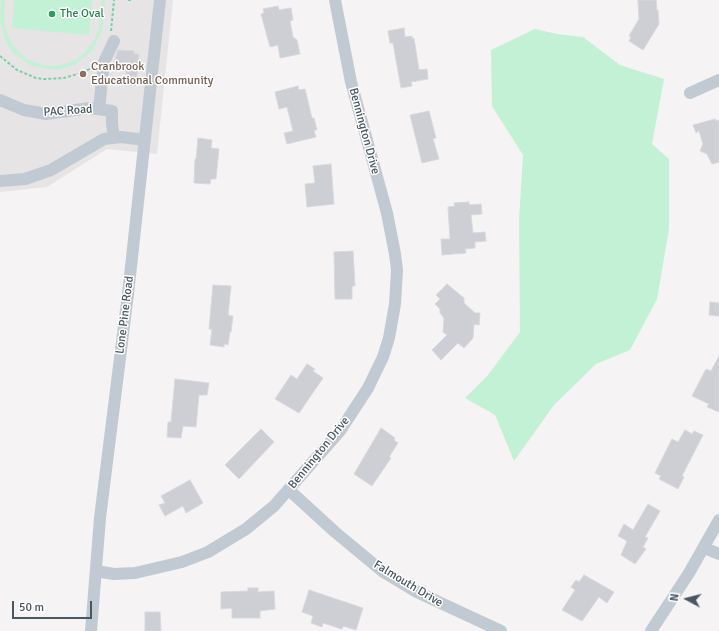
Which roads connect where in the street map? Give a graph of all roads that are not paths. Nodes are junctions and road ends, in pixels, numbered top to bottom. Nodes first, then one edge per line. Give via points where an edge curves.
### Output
1 (160, 0) edge
2 (336, 0) edge
3 (112, 39) road end
4 (719, 80) edge
5 (690, 93) dead end
6 (0, 100) edge
7 (99, 109) junction
8 (114, 138) junction
9 (145, 140) junction
10 (0, 181) edge
11 (289, 490) junction
12 (719, 520) edge
13 (704, 548) junction
14 (719, 554) edge
15 (96, 571) junction
16 (91, 631) edge
17 (501, 631) edge
18 (651, 631) edge

1 - 9 street, Lone Pine Road
2 - 11 street, Bennington Drive via 352,88 391,229 397,270 396,298 389,338 368,388 340,431
3 - 7 street via 104,62
4 - 5 street
6 - 7 street, PAC Road via 24,110 46,114
7 - 8 street, PAC Road via 112,111
8 - 9 street
8 - 10 street via 96,143 37,175
9 - 15 street, Lone Pine Road
11 - 15 street, Bennington Drive via 246,529 196,558 135,573 114,574
11 - 17 street, Falmouth Drive via 382,571 418,592
12 - 13 street
13 - 14 street
13 - 18 street
15 - 16 street, Lone Pine Road

